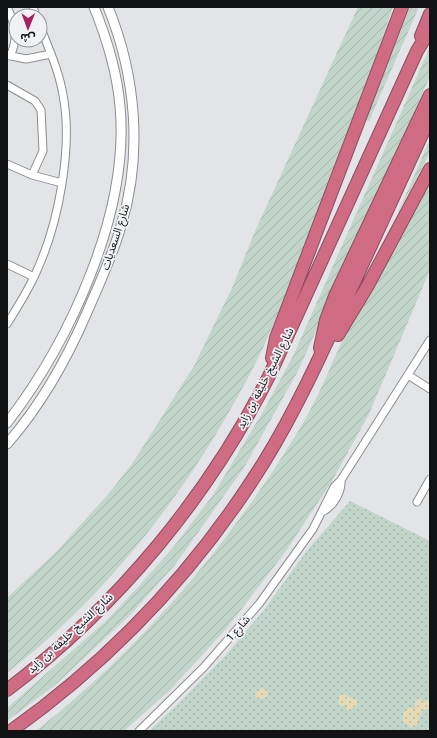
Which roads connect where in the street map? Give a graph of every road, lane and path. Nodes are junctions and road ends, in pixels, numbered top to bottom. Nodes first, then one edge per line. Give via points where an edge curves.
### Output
1 (7, 7) edge
2 (94, 7) edge
3 (108, 7) edge
4 (402, 7) edge
5 (430, 14) edge
6 (430, 30) edge
7 (48, 46) edge
8 (416, 51) junction
9 (51, 54) junction
10 (8, 56) edge
11 (7, 85) edge
12 (430, 95) edge
13 (430, 117) edge
14 (7, 164) edge
15 (430, 169) edge
16 (32, 175) junction
17 (62, 183) junction
18 (7, 264) edge
19 (34, 277) junction
20 (7, 324) edge
21 (430, 340) edge
22 (318, 361) junction
23 (271, 372) junction
24 (408, 375) junction
25 (430, 389) edge
26 (7, 423) edge
27 (7, 444) edge
28 (430, 479) edge
29 (417, 502) dead end
30 (7, 690) edge
31 (10, 731) edge
32 (139, 731) edge

1 - 10 street via 16,34 14,46
2 - 26 street, شارع السعديات via 110,50 121,108 121,150 114,196 103,239 80,299 49,362
3 - 27 street, شارع السعديات via 125,58 133,108 134,150 123,218 112,253 65,360
4 - 23 highway via 276,338
5 - 8 highway
6 - 8 highway, شارع الشيخ خليفة بن زايد
7 - 9 street
8 - 23 highway, شارع الشيخ خليفة بن زايد
9 - 10 street via 32,59
9 - 17 street via 61,84 66,116
11 - 16 street via 35,101 41,110 43,151
12 - 22 highway via 330,308 322,332
13 - 22 highway
14 - 16 street
15 - 22 highway via 367,287 333,342
16 - 17 street
17 - 19 street via 48,241
18 - 19 street
19 - 20 street
21 - 24 street, شارع 1
22 - 31 highway via 264,462 231,512 188,568 98,662 53,700
23 - 30 highway, شارع الشيخ خليفة بن زايد via 220,460 157,546 76,631
24 - 25 street
24 - 32 street, شارع 1 via 334,487 313,529 259,604 204,668
28 - 29 street

